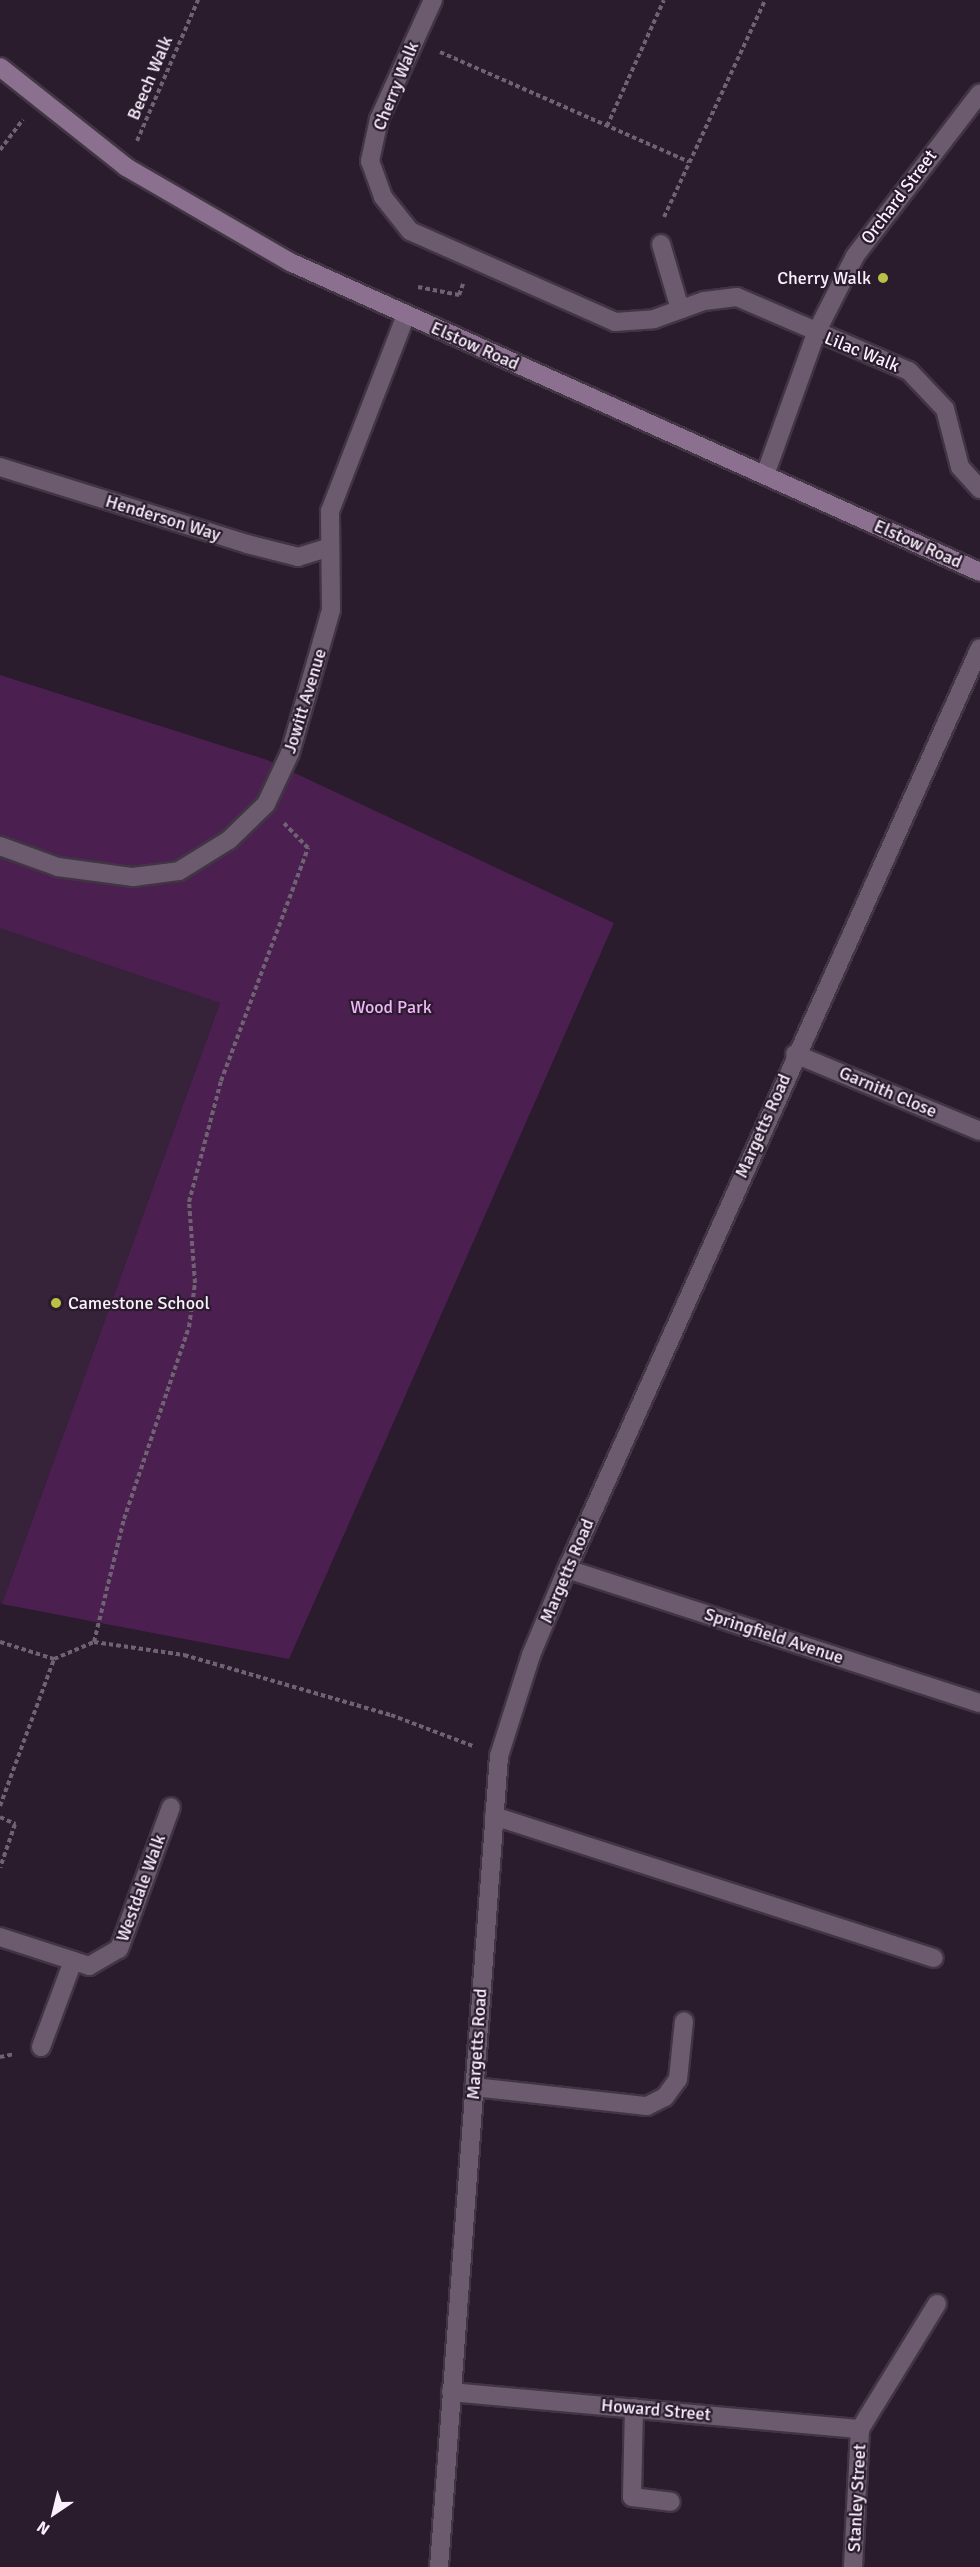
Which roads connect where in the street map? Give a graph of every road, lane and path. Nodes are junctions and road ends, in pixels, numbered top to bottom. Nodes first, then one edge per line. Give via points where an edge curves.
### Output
1 (198, 0) edge
2 (433, 0) edge
3 (664, 0) edge
4 (765, 0) edge
5 (414, 40) junction
6 (0, 67) edge
7 (980, 93) edge
8 (38, 100) junction
9 (607, 126) junction
10 (0, 150) edge
11 (688, 162) junction
12 (126, 167) junction
13 (661, 244) joint
14 (472, 261) junction
15 (680, 309) junction
16 (406, 315) junction
17 (816, 333) junction
18 (0, 467) edge
19 (765, 475) junction
20 (980, 489) edge
21 (327, 548) junction
22 (980, 572) edge
23 (980, 648) edge
24 (266, 804) junction
25 (0, 846) edge
26 (795, 1054) junction
27 (980, 1131) edge
28 (567, 1569) junction
29 (0, 1642) edge
30 (94, 1642) junction
31 (54, 1659) junction
32 (980, 1703) edge
33 (499, 1755) junction
34 (0, 1806) edge
35 (171, 1807) dead end
36 (494, 1816) junction
37 (0, 1817) edge
38 (0, 1868) edge
39 (0, 1937) edge
40 (934, 1958) dead end
41 (73, 1961) junction
42 (684, 2021) dead end
43 (41, 2047) dead end
44 (474, 2087) junction
45 (937, 2304) dead end
46 (451, 2392) junction
47 (634, 2408) junction
48 (860, 2429) junction
49 (671, 2502) dead end
50 (439, 2567) edge
51 (853, 2567) edge

1 - 12 path, Beech Walk
2 - 5 street, Cherry Walk
3 - 9 path
4 - 11 path
5 - 9 path
5 - 14 street, Cherry Walk via 379,118 370,161 383,197 410,231
6 - 8 street, Elstow Road
7 - 17 street, Orchard Street via 855,256
8 - 10 path
8 - 12 street, Elstow Road
9 - 11 path
11 - 13 path via 665,210
12 - 16 street, Elstow Road via 290,262
13 - 15 street
14 - 15 street, Cherry Walk via 615,322
14 - 16 path via 459,295 418,285
15 - 17 street, Cherry Walk via 737,297
16 - 19 street, Elstow Road
16 - 21 street, Jowitt Avenue via 330,511
17 - 19 street, Orchard Street
17 - 20 street, Lilac Walk via 909,371 945,409 960,467
18 - 21 street, Henderson Way via 298,557
19 - 22 street, Elstow Road
21 - 24 street, Jowitt Avenue via 331,610 318,668 290,753
23 - 26 street, Margetts Road
24 - 25 street, Jowitt Avenue via 229,840 179,871 133,877 58,867
24 - 30 path via 308,848 221,1081 189,1202 195,1283 189,1327 124,1519
26 - 27 street, Garnith Close
26 - 28 street, Margetts Road
28 - 32 street, Springfield Avenue
28 - 33 street, Margetts Road via 531,1655
29 - 31 path
30 - 31 path
30 - 33 path via 184,1655 391,1715
31 - 34 path
33 - 36 street, Margetts Road
35 - 41 street, Westdale Walk via 119,1949 89,1966
36 - 40 street
36 - 44 street, Margetts Road
37 - 38 path via 15,1824
39 - 41 street, Westdale Walk
41 - 43 street
42 - 44 street via 678,2079 665,2097 647,2106
44 - 46 street, Margetts Road
45 - 48 street
46 - 47 street, Howard Street
46 - 50 street, Margetts Road
47 - 48 street, Howard Street
47 - 49 street via 632,2497
48 - 51 street, Stanley Street

